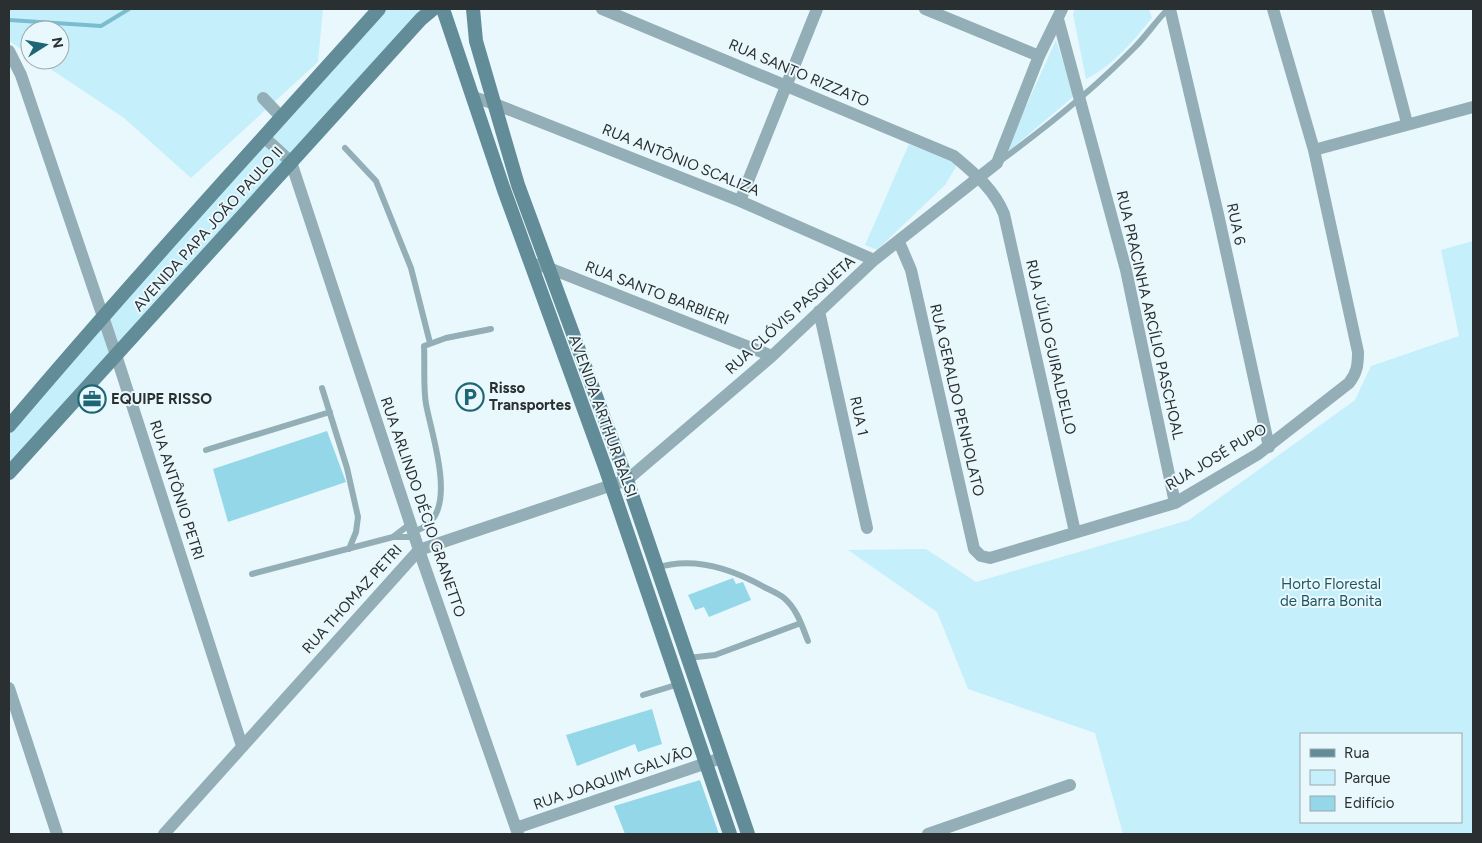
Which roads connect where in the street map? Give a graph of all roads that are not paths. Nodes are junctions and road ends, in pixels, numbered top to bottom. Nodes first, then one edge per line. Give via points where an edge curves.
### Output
1 (379, 9) edge
2 (434, 9) edge
3 (443, 9) edge
4 (473, 9) edge
5 (602, 9) edge
6 (817, 9) edge
7 (925, 9) edge
8 (1169, 9) edge
9 (1273, 9) edge
10 (1377, 9) edge
11 (1060, 14) edge
12 (9, 51) edge
13 (1039, 56) junction
14 (787, 86) junction
15 (472, 97) junction
16 (263, 98) dead end
17 (1081, 98) junction
18 (495, 104) junction
19 (1473, 107) edge
20 (282, 118) junction
21 (1407, 123) junction
22 (265, 138) junction
23 (345, 148) dead end
24 (1314, 150) junction
25 (291, 162) junction
26 (997, 164) junction
27 (978, 176) junction
28 (740, 201) junction
29 (899, 242) junction
30 (874, 260) junction
31 (530, 263) junction
32 (549, 268) junction
33 (819, 311) junction
34 (102, 316) junction
35 (491, 329) dead end
36 (430, 343) junction
37 (116, 355) junction
38 (772, 356) junction
39 (322, 388) dead end
40 (330, 412) junction
41 (9, 426) edge
42 (1269, 446) junction
43 (206, 450) dead end
44 (9, 473) edge
45 (627, 480) junction
46 (611, 485) junction
47 (1175, 503) junction
48 (867, 528) dead end
49 (413, 531) junction
50 (1075, 532) junction
51 (394, 537) junction
52 (349, 549) junction
53 (419, 550) junction
54 (990, 558) joint
55 (656, 568) junction
56 (641, 572) junction
57 (252, 574) dead end
58 (801, 623) junction
59 (808, 641) dead end
60 (687, 658) junction
61 (679, 684) junction
62 (9, 688) edge
63 (643, 695) dead end
64 (242, 746) junction
65 (721, 758) junction
66 (706, 764) junction
67 (1070, 785) dead end
68 (517, 831) edge
69 (57, 834) edge
70 (164, 834) edge
71 (730, 834) edge
72 (748, 834) edge
73 (928, 834) edge

1 - 20 main road, AVENIDA PAPA JOÃO PAULO II
2 - 25 main road, AVENIDA PAPA JOÃO PAULO II via 421,19
3 - 15 main road, AVENIDA ARTHUR BALSI
4 - 18 main road, AVENIDA ARTHUR BALSI via 476,41
5 - 14 street, RUA SANTO RIZZATO
6 - 14 street
7 - 13 street
8 - 17 lane via 1136,46
8 - 42 street, RUA 6
9 - 24 street
10 - 21 street
11 - 13 street
11 - 17 street, RUA PRACINHA ARCÍLIO PASCHOAL
12 - 34 street, RUA ANTÔNIO PETRI via 21,75
13 - 26 street
14 - 27 street, RUA SANTO RIZZATO via 954,156
14 - 28 street
15 - 18 street, RUA ANTÔNIO SCALIZA
15 - 31 main road, AVENIDA ARTHUR BALSI
16 - 20 street
17 - 26 lane
17 - 47 street, RUA PRACINHA ARCÍLIO PASCHOAL via 1126,270
18 - 28 street, RUA ANTÔNIO SCALIZA
18 - 32 main road, AVENIDA ARTHUR BALSI via 518,185
19 - 21 street
20 - 22 main road, AVENIDA PAPA JOÃO PAULO II
21 - 24 street
22 - 25 street
22 - 34 main road, AVENIDA PAPA JOÃO PAULO II
23 - 36 lane via 376,180 411,268
24 - 42 street, RUA JOSÉ PUPO via 1358,352 1358,366 1355,376
25 - 37 main road, AVENIDA PAPA JOÃO PAULO II
25 - 49 street, RUA ARLINDO DÉCIO GRANETTO
26 - 27 street, RUA CLÓVIS PASQUETA
27 - 29 street, RUA CLÓVIS PASQUETA
27 - 50 street, RUA JÚLIO GUIRALDELLO via 998,198 1004,214
28 - 30 street, RUA ANTÔNIO SCALIZA
29 - 30 street, RUA CLÓVIS PASQUETA
29 - 54 street, RUA GERALDO PENHOLATO via 913,280 974,549 981,556
30 - 33 street, RUA CLÓVIS PASQUETA
31 - 32 street, RUA SANTO BARBIERI
31 - 46 main road, AVENIDA ARTHUR BALSI
32 - 38 street, RUA SANTO BARBIERI
32 - 45 main road, AVENIDA ARTHUR BALSI
33 - 38 street, RUA CLÓVIS PASQUETA
33 - 48 street, RUA 1
34 - 37 street, RUA ANTÔNIO PETRI
34 - 41 main road, AVENIDA PAPA JOÃO PAULO II
35 - 36 lane
36 - 49 lane via 424,346 426,402 440,462 439,502 434,519 426,527
37 - 44 main road, AVENIDA PAPA JOÃO PAULO II
37 - 64 street, RUA ANTÔNIO PETRI
38 - 45 street, RUA CLÓVIS PASQUETA
39 - 40 lane
40 - 43 lane
40 - 52 lane via 348,468 358,517
42 - 47 street, RUA JOSÉ PUPO
45 - 46 street, RUA THOMAZ PETRI
45 - 55 main road, AVENIDA ARTHUR BALSI
46 - 53 street, RUA THOMAZ PETRI
46 - 56 main road, AVENIDA ARTHUR BALSI
47 - 50 street, RUA JOSÉ PUPO
49 - 51 lane
49 - 51 lane
49 - 53 street, RUA ARLINDO DÉCIO GRANETTO
50 - 54 street, RUA JOSÉ PUPO
51 - 52 lane
52 - 57 lane
53 - 64 street, RUA THOMAZ PETRI
53 - 68 street, RUA ARLINDO DÉCIO GRANETTO
55 - 56 main road
55 - 58 lane via 670,564 702,564 740,574 784,598
55 - 60 main road, AVENIDA ARTHUR BALSI
56 - 61 main road, AVENIDA ARTHUR BALSI
58 - 59 lane
58 - 60 lane via 715,655
60 - 65 main road, AVENIDA ARTHUR BALSI
61 - 63 lane
61 - 66 main road, AVENIDA ARTHUR BALSI
62 - 69 street
64 - 70 street, RUA THOMAZ PETRI
65 - 66 street, RUA JOAQUIM GALVÃO
65 - 72 main road, AVENIDA ARTHUR BALSI
66 - 68 street, RUA JOAQUIM GALVÃO
66 - 71 main road, AVENIDA ARTHUR BALSI
67 - 73 street

